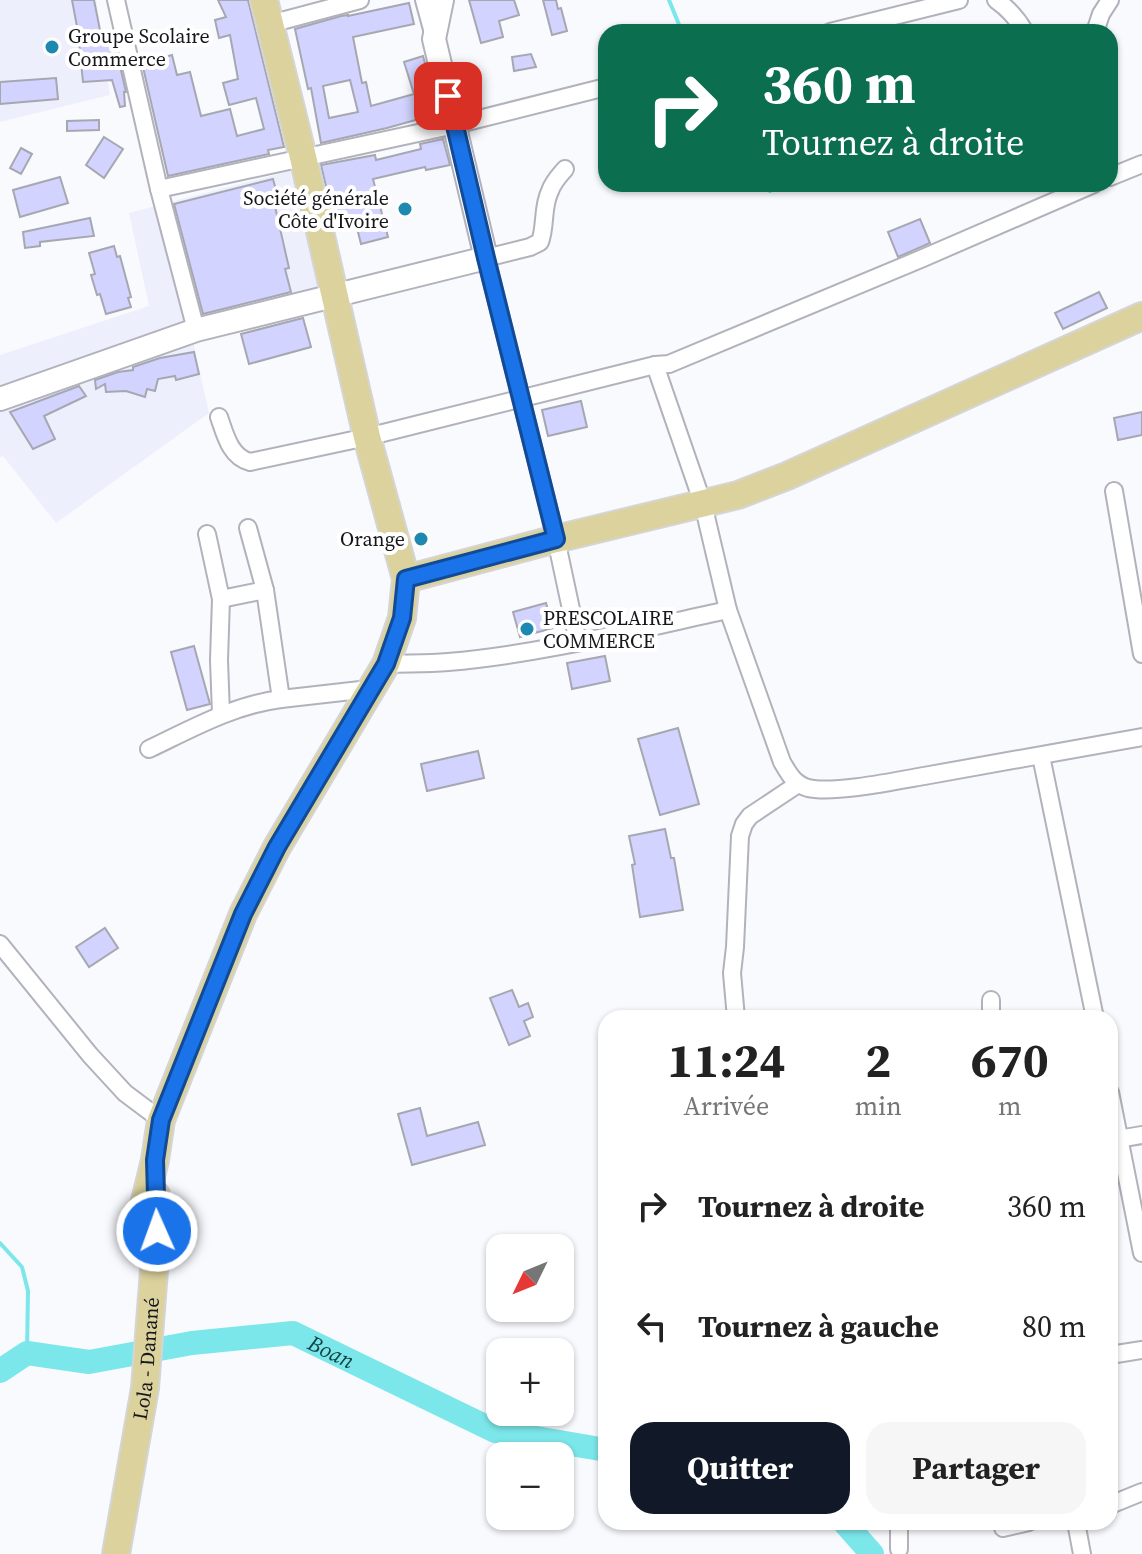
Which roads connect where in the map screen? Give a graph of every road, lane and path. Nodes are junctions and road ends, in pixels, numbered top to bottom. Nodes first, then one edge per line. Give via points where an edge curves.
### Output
1 (116, 0) edge
2 (360, 0) edge
3 (424, 0) edge
4 (442, 0) edge
5 (959, 0) edge
6 (996, 0) edge
7 (1110, 0) edge
8 (267, 12) edge
9 (862, 24) edge
10 (1021, 24) edge
11 (1098, 24) edge
12 (434, 39) junction
13 (598, 89) edge
14 (455, 125) junction
15 (303, 157) junction
16 (1142, 164) edge
17 (565, 169) dead end
18 (1118, 174) edge
19 (159, 189) junction
20 (1074, 192) edge
21 (486, 258) junction
22 (333, 296) junction
23 (1142, 316) edge
24 (196, 330) junction
25 (655, 365) junction
26 (0, 399) edge
27 (522, 399) junction
28 (219, 417) dead end
29 (367, 437) junction
30 (1114, 491) dead end
31 (703, 504) junction
32 (248, 528) dead end
33 (207, 534) dead end
34 (556, 539) junction
35 (406, 579) junction
36 (265, 590) junction
37 (221, 599) junction
38 (728, 610) junction
39 (578, 642) junction
40 (1142, 654) edge
41 (386, 664) junction
42 (369, 689) junction
43 (281, 699) junction
44 (221, 714) junction
45 (1142, 737) edge
46 (149, 749) dead end
47 (1041, 756) junction
48 (798, 784) junction
49 (0, 944) edge
50 (991, 1000) dead end
51 (735, 1010) edge
52 (991, 1010) edge
53 (1093, 1010) edge
54 (161, 1120) junction
55 (1142, 1135) edge
56 (1118, 1139) edge
57 (1118, 1153) edge
58 (155, 1160) junction
59 (137, 1234) dead end
60 (1142, 1253) edge
61 (1142, 1350) edge
62 (1118, 1354) edge
63 (1142, 1492) edge
64 (1118, 1502) edge
65 (899, 1530) edge
66 (1078, 1530) edge
67 (899, 1549) dead end
68 (116, 1554) edge
69 (1082, 1554) edge

1 - 19 street
2 - 8 street
3 - 12 street
4 - 12 street
5 - 9 street
6 - 10 street
7 - 11 street
8 - 15 main road
12 - 14 street
13 - 14 street
14 - 15 street
14 - 21 street
15 - 19 street
15 - 22 main road
16 - 18 street
17 - 21 street via 548,194 540,242
19 - 24 street
20 - 25 street via 669,364
21 - 22 street
21 - 27 street
22 - 24 street
22 - 29 main road
23 - 31 main road via 787,476
24 - 26 street
25 - 27 street
25 - 31 street
27 - 29 street
27 - 34 street
28 - 29 street via 230,446 250,462
29 - 35 main road
30 - 40 street
31 - 34 main road
31 - 38 street
32 - 36 street
33 - 37 street
34 - 35 main road
34 - 39 street
35 - 41 main road, Lola - Danané via 402,618
36 - 37 street
36 - 43 street
37 - 44 street
38 - 39 street
38 - 48 street via 782,762
39 - 41 street via 446,662
41 - 42 main road, Lola - Danané
42 - 43 street
42 - 54 main road, Lola - Danané via 243,914
43 - 44 street
44 - 46 street
45 - 47 street
47 - 48 street via 851,787
47 - 53 street
48 - 51 street via 750,816 740,836 732,973
49 - 54 street via 90,1055 125,1093
50 - 52 street
54 - 58 main road, Lola - Danané
55 - 56 street
57 - 60 street
58 - 59 main road, Lola - Danané
58 - 68 main road, Lola - Danané via 157,1231 145,1388
61 - 62 street
63 - 64 street
65 - 67 street
66 - 69 street

